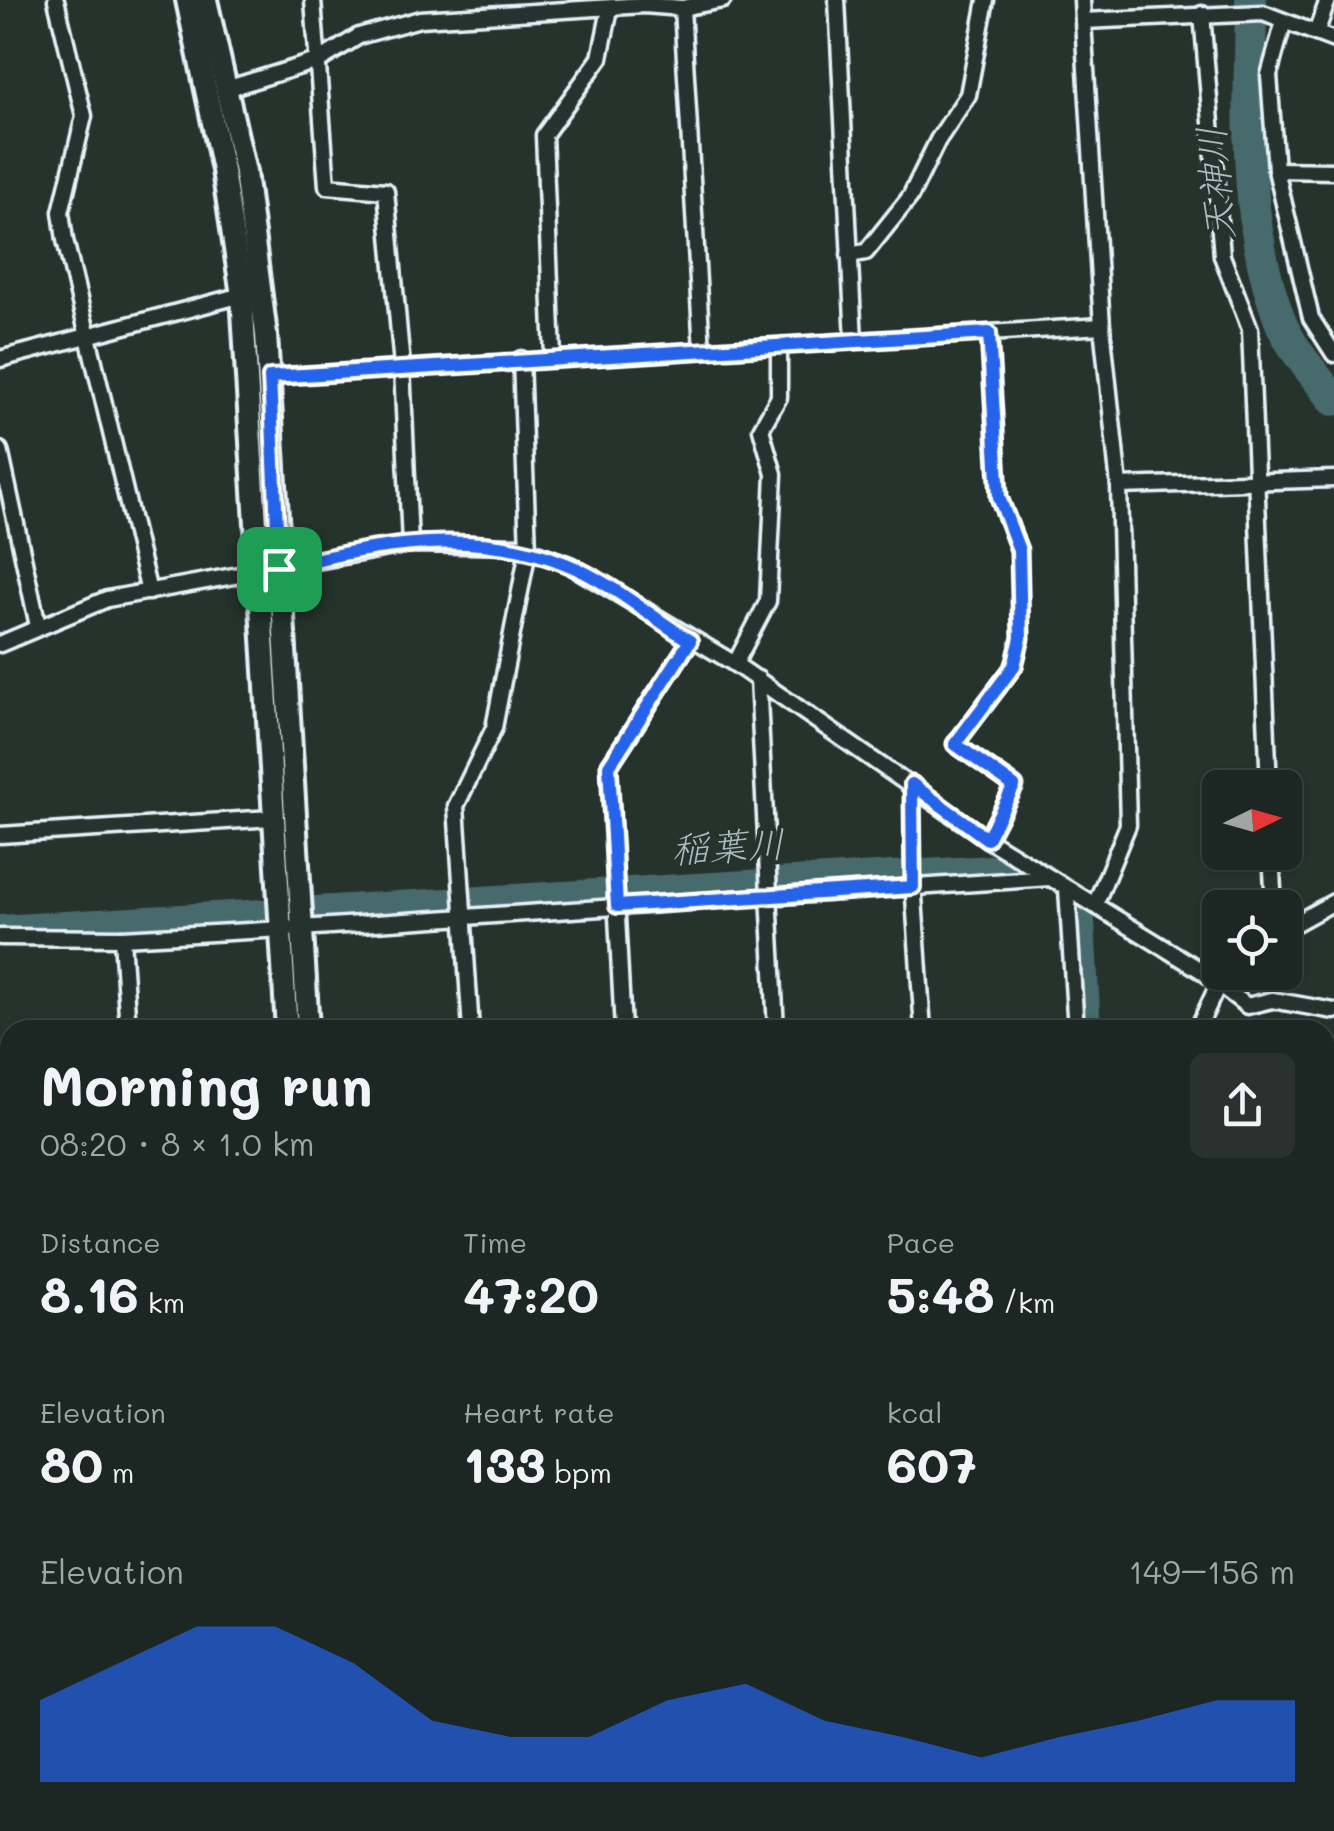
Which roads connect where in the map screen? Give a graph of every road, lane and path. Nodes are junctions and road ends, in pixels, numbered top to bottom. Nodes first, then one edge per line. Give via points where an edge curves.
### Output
1 (56, 0) edge
2 (187, 0) edge
3 (206, 0) edge
4 (313, 0) edge
5 (723, 0) edge
6 (837, 0) edge
7 (986, 0) edge
8 (1082, 0) edge
9 (1328, 0) edge
10 (682, 8) junction
11 (610, 9) junction
12 (1202, 14) junction
13 (1284, 20) junction
14 (1082, 21) junction
15 (1316, 33) junction
16 (1334, 40) edge
17 (320, 60) junction
18 (226, 88) junction
19 (1276, 170) junction
20 (1334, 171) edge
21 (850, 255) junction
22 (242, 295) junction
23 (1102, 326) junction
24 (989, 333) junction
25 (89, 336) junction
26 (854, 341) junction
27 (779, 347) junction
28 (702, 350) junction
29 (1334, 354) edge
30 (553, 357) junction
31 (0, 359) edge
32 (521, 359) junction
33 (402, 366) junction
34 (270, 377) junction
35 (0, 450) edge
36 (1334, 479) edge
37 (1257, 481) junction
38 (1119, 486) junction
39 (410, 544) junction
40 (528, 550) junction
41 (270, 571) junction
42 (149, 592) junction
43 (38, 626) junction
44 (690, 641) junction
45 (0, 644) edge
46 (735, 664) junction
47 (758, 679) junction
48 (1268, 770) edge
49 (912, 784) junction
50 (273, 818) junction
51 (0, 835) edge
52 (987, 839) junction
53 (1050, 878) junction
54 (913, 879) junction
55 (1068, 889) junction
56 (768, 896) junction
57 (1334, 902) edge
58 (617, 904) junction
59 (1095, 906) junction
60 (461, 914) junction
61 (1302, 920) edge
62 (291, 928) junction
63 (0, 937) edge
64 (122, 938) junction
65 (1202, 972) edge
66 (1218, 990) edge
67 (1228, 990) edge
68 (1334, 1012) edge
69 (127, 1020) edge
70 (288, 1020) edge
71 (306, 1020) edge
72 (470, 1020) edge
73 (623, 1020) edge
74 (775, 1020) edge
75 (922, 1020) edge
76 (1075, 1020) edge
77 (1203, 1020) edge

1 - 25 street via 84,116 61,212
2 - 22 main road
3 - 18 main road
4 - 17 street
5 - 10 street
6 - 21 street
7 - 21 street via 968,95 910,197 866,252
8 - 14 street
9 - 15 street
10 - 11 street
10 - 28 street
11 - 17 street via 420,19 359,36
11 - 30 street via 600,58 544,135
12 - 13 street via 1264,13
12 - 14 street
12 - 37 street via 1222,256 1250,329
13 - 15 street
13 - 19 street via 1269,75
14 - 23 street
15 - 16 street
17 - 18 street
17 - 33 street via 327,186 386,191
18 - 34 main road via 248,190
19 - 20 street
19 - 29 street via 1311,318
21 - 26 street
22 - 25 street
22 - 41 main road
23 - 24 street
23 - 38 street
24 - 26 street
24 - 52 street via 999,497 1019,550 1021,638 1014,666 955,744 1014,786
25 - 31 street
25 - 42 street
26 - 27 street
27 - 28 street
27 - 46 street via 779,397 761,429 774,474 768,601
28 - 30 street
30 - 32 street
32 - 33 street
32 - 40 street
33 - 34 street
33 - 39 street
34 - 41 main road
35 - 43 street
36 - 37 street
37 - 38 street
37 - 48 street
38 - 59 street via 1128,825
39 - 40 street via 496,543
39 - 41 street
40 - 44 street via 570,565
40 - 60 street via 494,728 456,806
41 - 42 street
41 - 50 main road
41 - 62 main road
42 - 43 street via 107,599
43 - 45 street
44 - 46 street
44 - 58 street via 609,766
46 - 47 street
47 - 49 street
47 - 56 street
49 - 52 street
49 - 54 street
50 - 51 street
50 - 62 main road
52 - 53 street
53 - 54 street
53 - 55 street
54 - 56 street
54 - 75 street
55 - 59 street
55 - 76 street
56 - 58 street
56 - 74 street
57 - 61 street
58 - 60 street
58 - 73 street
59 - 65 street
60 - 62 street
60 - 72 street
62 - 64 street
62 - 70 main road
62 - 71 main road
63 - 64 street
64 - 69 street
66 - 77 street
67 - 68 street via 1247,1006 1272,1000

